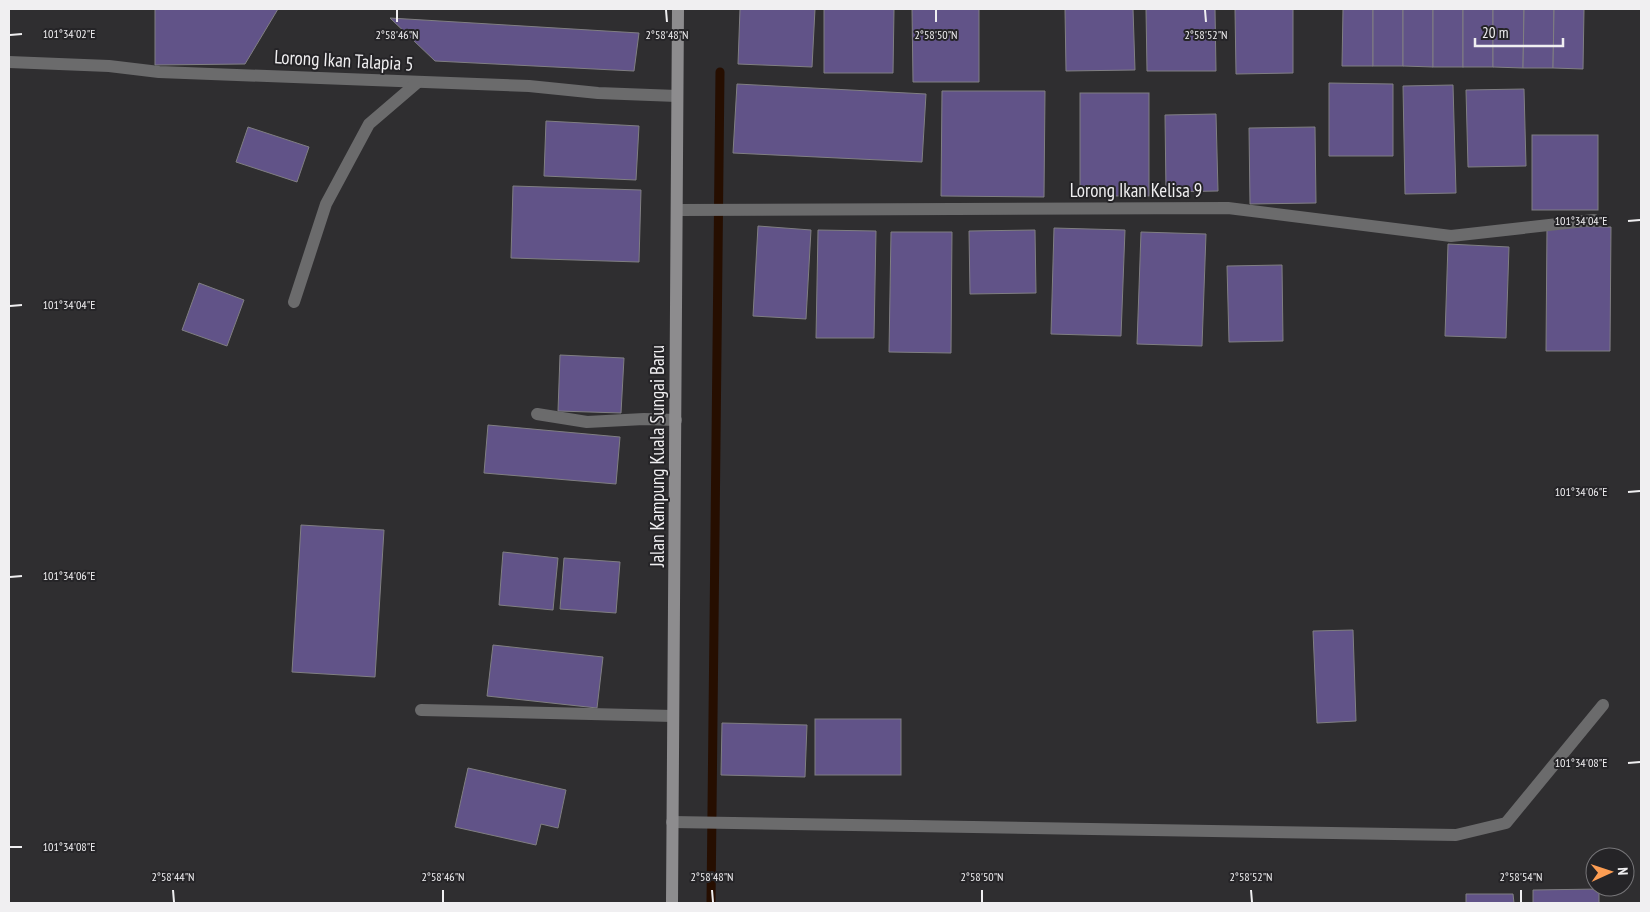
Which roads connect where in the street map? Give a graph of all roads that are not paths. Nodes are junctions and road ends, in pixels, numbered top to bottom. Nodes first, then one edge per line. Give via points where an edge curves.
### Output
1 (678, 9) edge
2 (9, 62) edge
3 (418, 82) junction
4 (677, 96) junction
5 (677, 210) junction
6 (1594, 220) dead end
7 (294, 302) dead end
8 (538, 414) dead end
9 (676, 420) junction
10 (1604, 704) dead end
11 (421, 710) dead end
12 (673, 716) junction
13 (672, 822) junction
14 (672, 903) edge

1 - 4 street, Jalan Kampung Kuala Sungai Baru
2 - 3 street, Lorong Ikan Talapia 5 via 109,66 159,72
3 - 4 street, Lorong Ikan Talapia 5
3 - 7 street via 368,124 326,204
4 - 5 street, Jalan Kampung Kuala Sungai Baru
5 - 6 street, Lorong Ikan Kelisa 9 via 1228,208 1451,236
5 - 9 street, Jalan Kampung Kuala Sungai Baru
8 - 9 street via 587,422
9 - 12 street, Jalan Kampung Kuala Sungai Baru
10 - 13 street via 1506,823 1456,835
11 - 12 street
12 - 13 street, Jalan Kampung Kuala Sungai Baru
13 - 14 street, Jalan Kampung Kuala Sungai Baru

